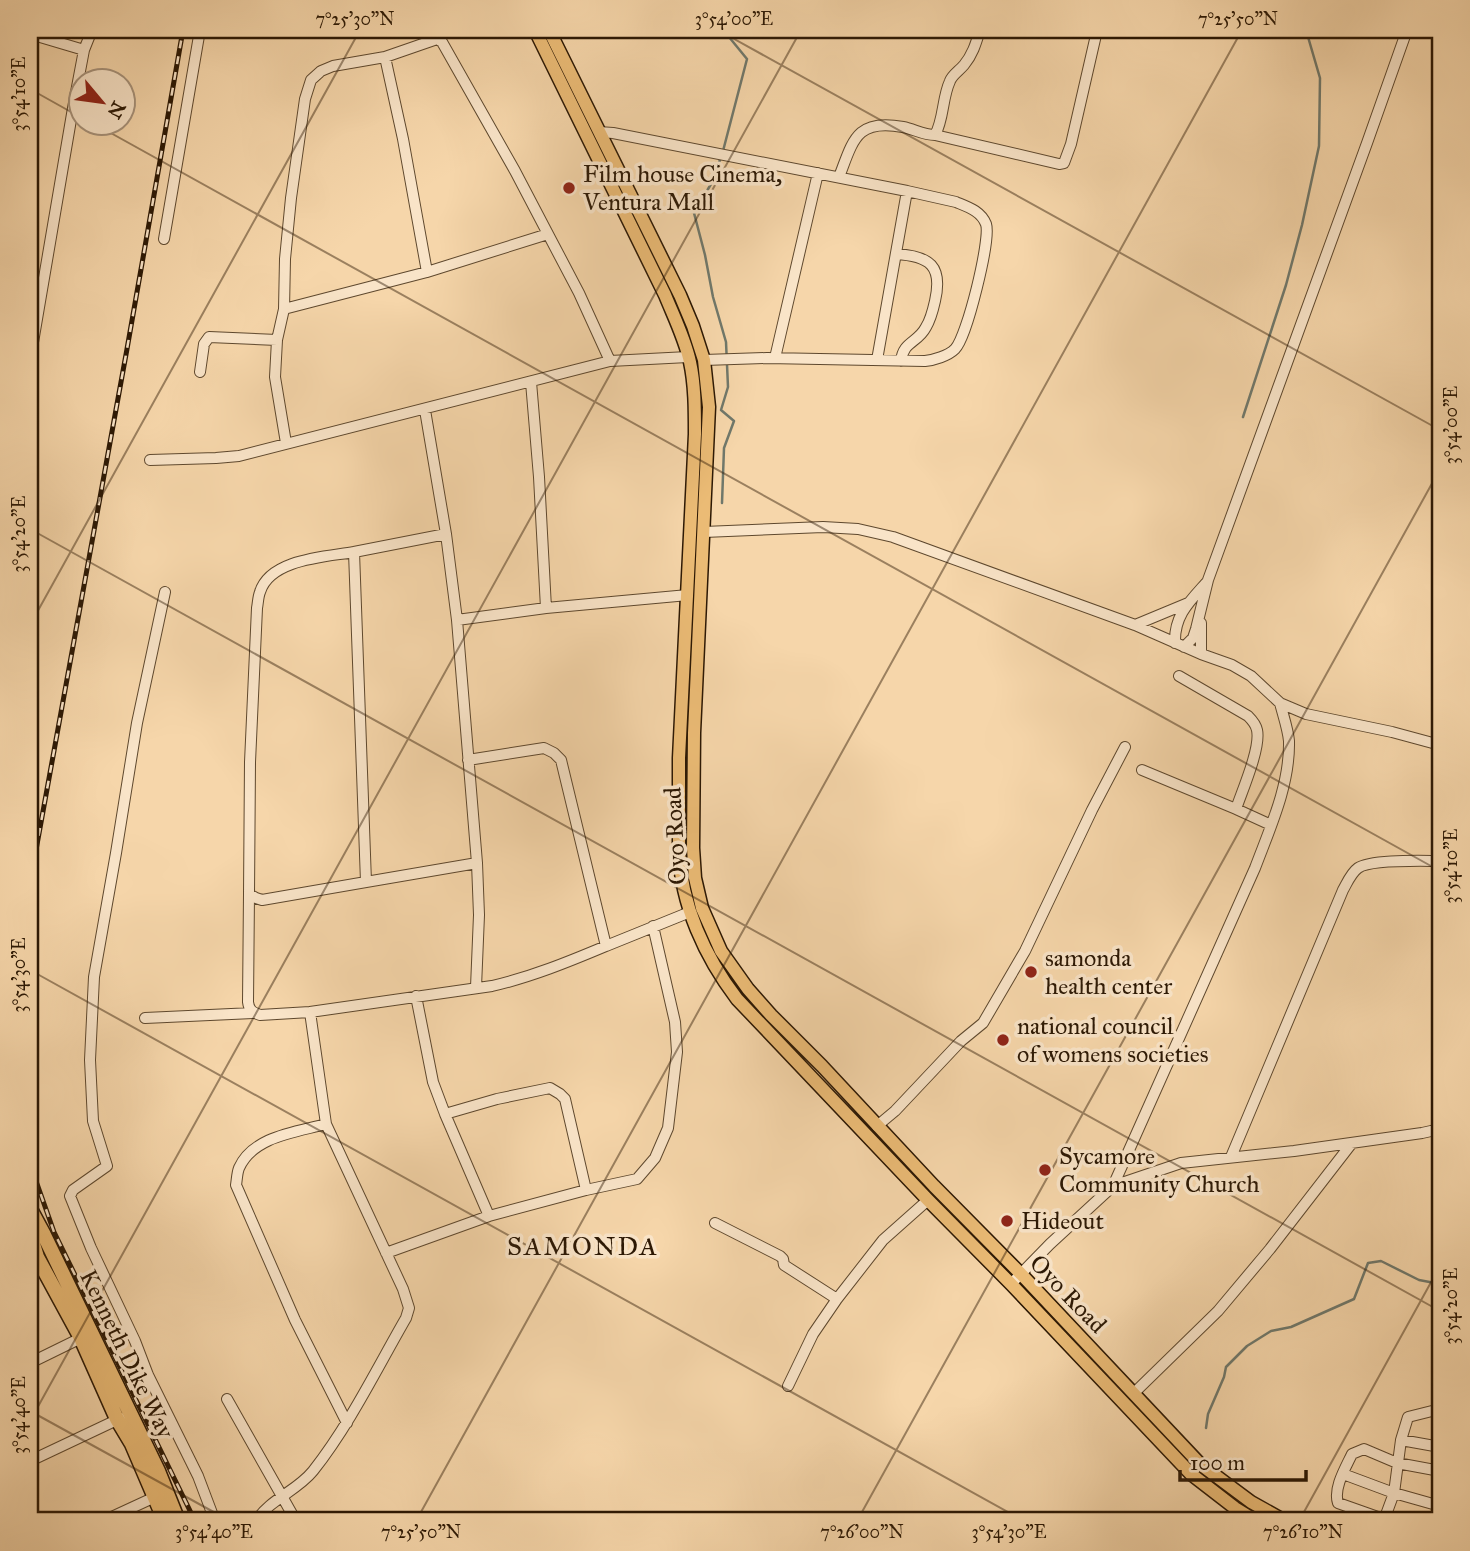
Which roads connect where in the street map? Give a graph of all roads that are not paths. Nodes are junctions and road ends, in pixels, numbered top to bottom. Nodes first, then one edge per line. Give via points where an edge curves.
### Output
1 (92, 30) edge
2 (200, 30) edge
3 (535, 30) edge
4 (549, 30) edge
5 (980, 30) edge
6 (1407, 30) edge
7 (30, 34) edge
8 (1096, 35) dead end
9 (85, 50) junction
10 (385, 57) junction
11 (599, 132) junction
12 (935, 135) junction
13 (818, 173) junction
14 (839, 177) junction
15 (907, 191) junction
16 (548, 234) junction
17 (164, 239) dead end
18 (896, 254) junction
19 (427, 272) junction
20 (284, 309) junction
21 (277, 340) junction
22 (688, 357) junction
23 (775, 358) junction
24 (30, 360) edge
25 (704, 360) junction
26 (877, 360) junction
27 (901, 360) junction
28 (610, 361) junction
29 (200, 372) dead end
30 (531, 382) junction
31 (425, 410) junction
32 (286, 443) junction
33 (150, 460) dead end
34 (705, 532) junction
35 (446, 534) junction
36 (354, 552) junction
37 (1209, 580) junction
38 (165, 592) dead end
39 (688, 595) junction
40 (1189, 602) junction
41 (546, 608) junction
42 (1200, 614) junction
43 (457, 620) junction
44 (1135, 625) junction
45 (1180, 645) junction
46 (1201, 654) junction
47 (1179, 676) dead end
48 (1280, 703) junction
49 (1440, 745) edge
50 (1125, 747) dead end
51 (468, 760) junction
52 (1142, 770) dead end
53 (1236, 809) junction
54 (1271, 825) junction
55 (1440, 861) edge
56 (477, 863) junction
57 (366, 882) junction
58 (249, 894) junction
59 (690, 912) junction
60 (653, 926) junction
61 (606, 946) junction
62 (476, 987) junction
63 (416, 996) junction
64 (310, 1012) junction
65 (253, 1013) junction
66 (145, 1018) dead end
67 (1440, 1109) edge
68 (445, 1114) junction
69 (326, 1124) junction
70 (877, 1126) junction
71 (1438, 1129) edge
72 (1352, 1143) junction
73 (1231, 1157) junction
74 (1113, 1186) junction
75 (586, 1190) junction
76 (928, 1200) junction
77 (30, 1209) edge
78 (489, 1216) junction
79 (715, 1223) dead end
80 (30, 1234) edge
81 (386, 1253) junction
82 (34, 1259) edge
83 (1021, 1274) junction
84 (1011, 1284) junction
85 (837, 1299) junction
86 (81, 1338) junction
87 (30, 1363) edge
88 (788, 1385) dead end
89 (1133, 1393) junction
90 (227, 1399) dead end
91 (1440, 1409) edge
92 (124, 1416) junction
93 (347, 1423) junction
94 (1401, 1440) junction
95 (1440, 1447) edge
96 (30, 1461) edge
97 (1397, 1463) junction
98 (1440, 1472) edge
99 (1343, 1474) junction
100 (1394, 1493) junction
101 (282, 1495) junction
102 (155, 1497) junction
103 (1440, 1506) edge
104 (1387, 1520) edge
105 (103, 1521) edge
106 (165, 1521) edge
107 (178, 1521) edge
108 (215, 1521) edge
109 (256, 1521) edge
110 (296, 1521) edge
111 (1256, 1521) edge
112 (1285, 1521) edge

1 - 9 street
2 - 17 street
3 - 22 main road, Oyo Road via 665,295
4 - 11 main road, Oyo Road
5 - 12 street via 973,52 951,78
6 - 37 street
7 - 9 street
8 - 12 street via 1064,163
9 - 24 street
10 - 16 street via 437,39 442,42
10 - 19 street
10 - 20 street via 333,66 311,80 290,198
11 - 13 street
11 - 25 main road, Oyo Road via 680,295
12 - 14 street via 887,125 864,129 853,140
13 - 14 street
13 - 23 street
14 - 15 street
15 - 18 street
15 - 27 street via 977,211 986,224 987,242 970,315 954,350 935,360
16 - 19 street
16 - 28 street
18 - 26 street
18 - 27 street via 926,260 938,285 926,327 905,346
19 - 20 street
20 - 21 street
21 - 29 street via 209,337
21 - 32 street via 275,377
22 - 28 street
22 - 39 main road, Oyo Road via 695,408
23 - 25 street
23 - 26 street
25 - 34 main road, Oyo Road via 709,407
26 - 27 street
28 - 30 street
30 - 31 street
30 - 41 street
31 - 32 street
31 - 35 street
32 - 33 street via 239,456
34 - 44 street via 858,529 893,537
34 - 70 main road, Oyo Road via 692,791 695,878 702,908 721,951 748,989
35 - 36 street
35 - 43 street
36 - 57 street
36 - 58 street via 285,566 274,571 260,590 250,762
37 - 40 street
37 - 42 street
38 - 108 street via 136,723 94,977 93,1121 107,1166 70,1196
39 - 41 street
39 - 59 main road, Oyo Road via 679,758 679,865
40 - 44 street
40 - 45 street via 1175,630
41 - 43 street
42 - 45 street via 1192,638
42 - 46 street
43 - 51 street
44 - 45 street
45 - 46 street
46 - 48 street via 1251,676
47 - 53 street via 1248,716 1258,732
48 - 49 street via 1306,714
48 - 54 street via 1289,739 1287,774
50 - 70 street via 1025,951 983,1023
51 - 56 street
51 - 61 street via 544,748 561,760
52 - 53 street
53 - 54 street
54 - 74 street
55 - 73 street via 1371,862 1350,878
56 - 57 street
56 - 62 street
57 - 58 street via 262,900
58 - 65 street via 248,1002
59 - 60 street
59 - 76 main road, Oyo Road via 711,960 737,999
60 - 61 street
60 - 75 street via 675,1022 677,1052 668,1128 655,1158 637,1179
61 - 62 street via 509,982
62 - 63 street
63 - 64 street
63 - 68 street via 433,1082
64 - 65 street
64 - 69 street
65 - 66 street
67 - 71 street
68 - 75 street via 497,1099 555,1090 565,1099
68 - 78 street
69 - 81 street
69 - 93 street via 257,1146 238,1170 236,1185 295,1320
70 - 83 main road, Oyo Road
71 - 72 street
72 - 73 street
72 - 89 street via 1218,1311
73 - 74 street via 1181,1163
74 - 83 street
75 - 78 street
76 - 84 main road, Oyo Road
76 - 85 street via 883,1240
77 - 92 highway, Kenneth Dike Way
78 - 81 street
79 - 85 street via 780,1256 784,1265
80 - 82 highway, Kenneth Dike Way
81 - 93 street via 409,1308
82 - 86 highway, Kenneth Dike Way
83 - 84 street
83 - 89 main road, Oyo Road
84 - 111 main road, Oyo Road via 1191,1474
85 - 88 street via 813,1334
86 - 87 street
86 - 92 highway, Kenneth Dike Way
89 - 112 main road, Oyo Road via 1200,1464
90 - 101 street
91 - 94 street via 1408,1417
92 - 96 street
92 - 102 highway, Kenneth Dike Way
92 - 107 highway, Kenneth Dike Way via 158,1471
93 - 101 street via 311,1473
94 - 95 street
94 - 97 street
97 - 98 street
97 - 99 street via 1364,1449 1352,1454
97 - 100 street
99 - 100 street
99 - 104 street via 1338,1503
100 - 103 street
100 - 104 street
101 - 109 street
101 - 110 street
102 - 105 street
102 - 106 highway, Kenneth Dike Way

